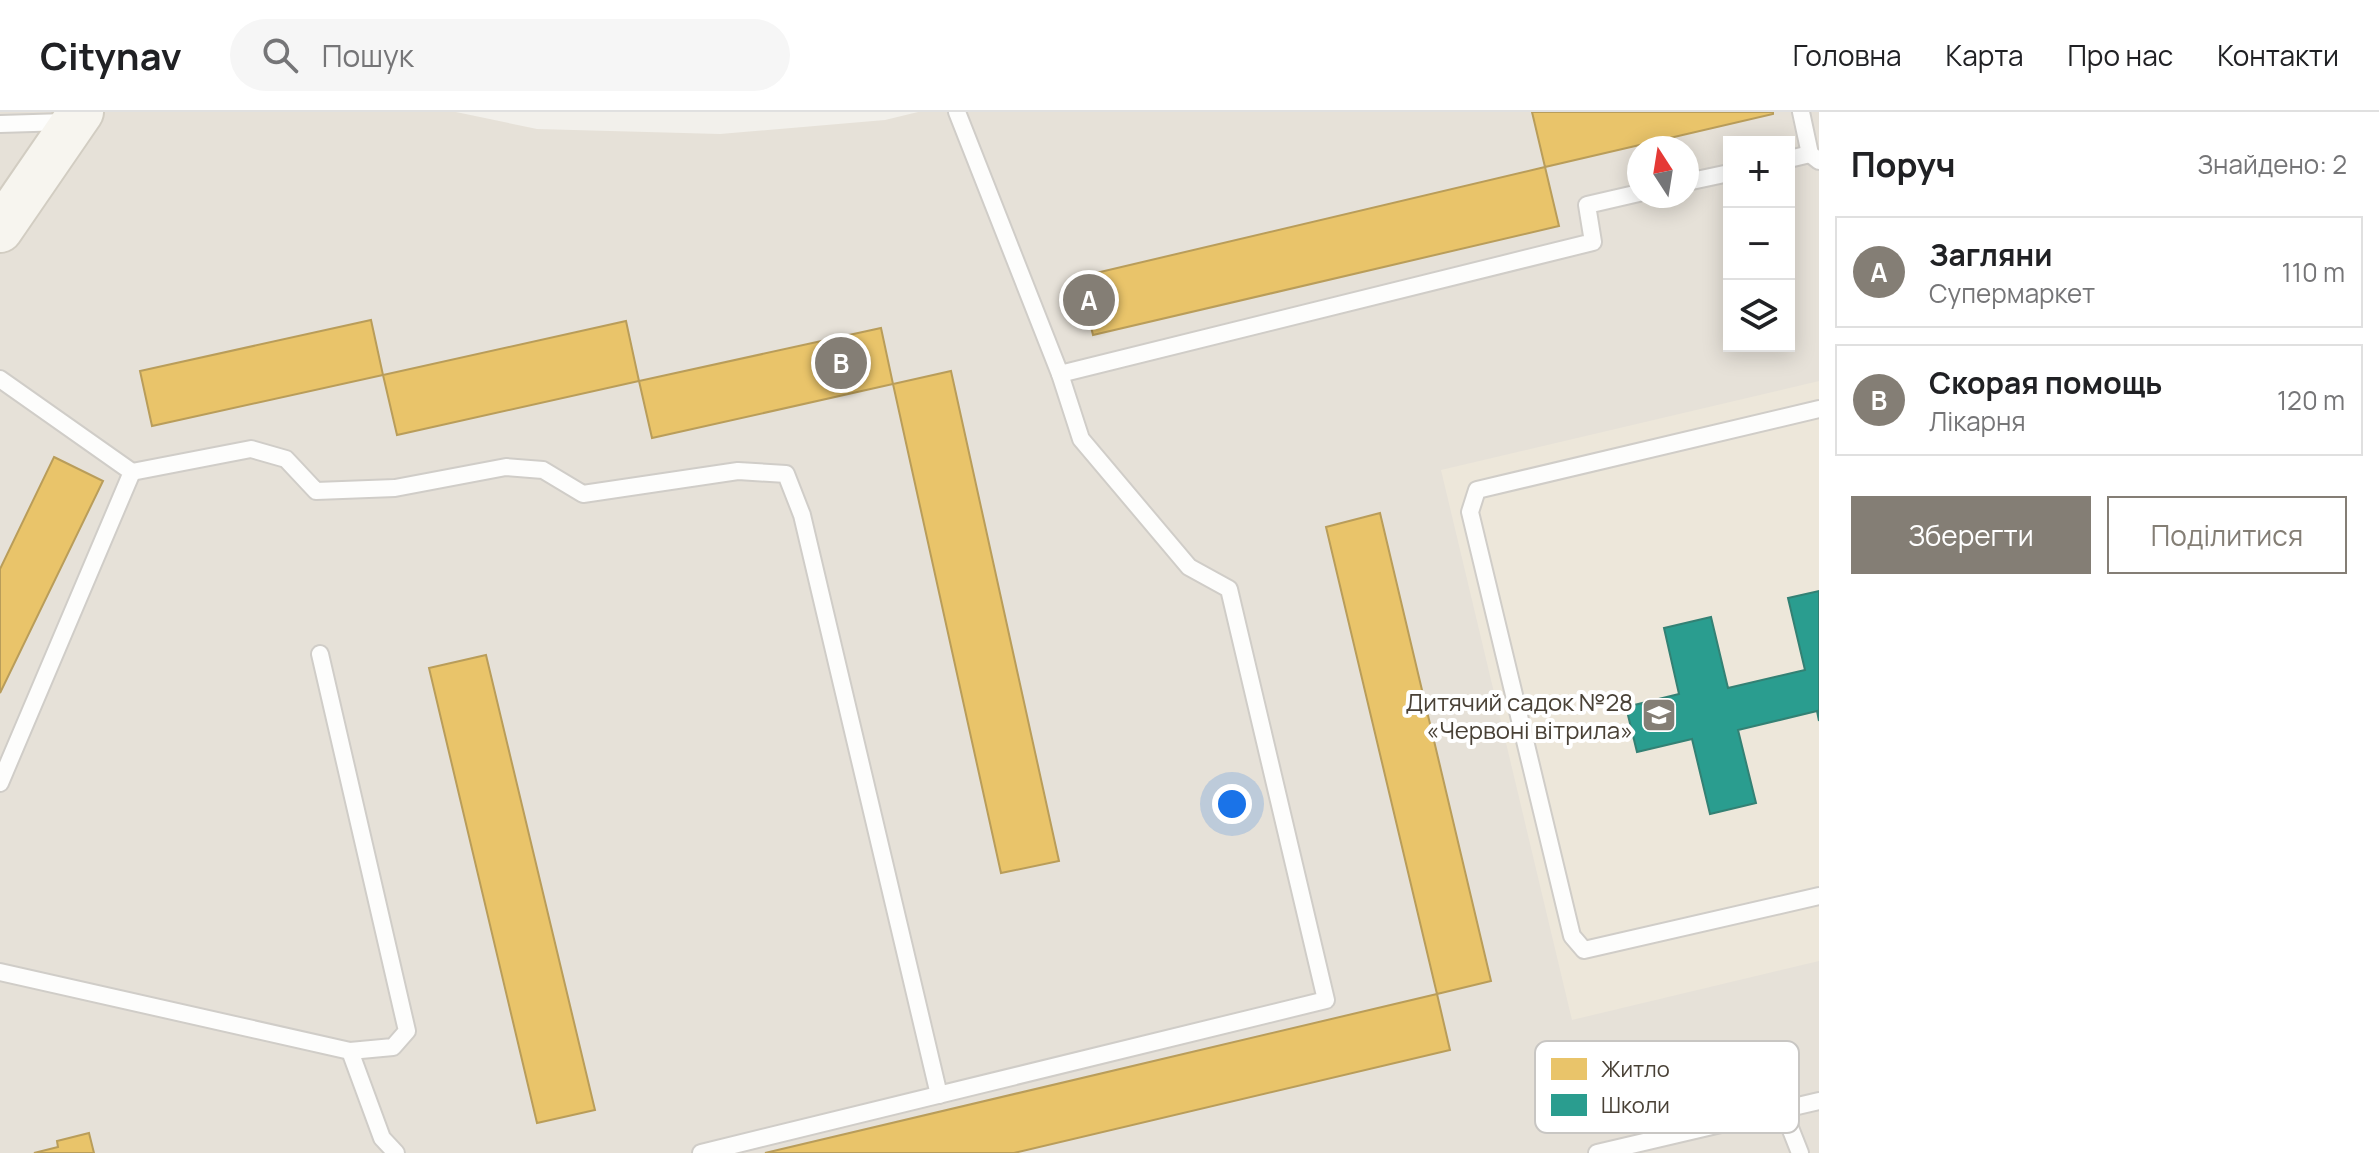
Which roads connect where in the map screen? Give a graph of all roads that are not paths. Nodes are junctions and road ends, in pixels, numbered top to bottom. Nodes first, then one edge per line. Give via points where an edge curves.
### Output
1 (957, 112) edge
2 (1801, 112) edge
3 (78, 117) edge
4 (0, 124) edge
5 (1814, 158) edge
6 (1723, 174) edge
7 (1699, 179) edge
8 (1627, 196) edge
9 (0, 230) edge
10 (1060, 374) junction
11 (0, 379) edge
12 (1819, 409) edge
13 (132, 472) junction
14 (320, 654) dead end
15 (0, 783) edge
16 (1819, 896) edge
17 (0, 972) edge
18 (350, 1051) junction
19 (939, 1095) junction
20 (1819, 1101) edge
21 (1799, 1106) edge
22 (1684, 1133) edge
23 (1792, 1133) edge
24 (396, 1153) edge
25 (701, 1153) edge
26 (1597, 1153) edge
27 (1800, 1153) edge

1 - 10 lane
2 - 5 lane
3 - 4 lane
3 - 9 street
6 - 7 lane
8 - 10 lane via 1587,205 1593,242
10 - 19 lane via 1081,439 1189,567 1229,589 1326,1000
11 - 13 lane
12 - 16 lane via 1477,490 1470,512 1572,936 1584,950
13 - 15 lane
13 - 19 lane via 251,449 286,459 316,491 395,488 506,467 543,470 583,494 738,471 786,474 802,515
14 - 18 lane via 407,1031 393,1047
17 - 18 lane
18 - 24 lane via 382,1138
19 - 25 lane
20 - 21 lane
22 - 26 lane
23 - 27 lane

